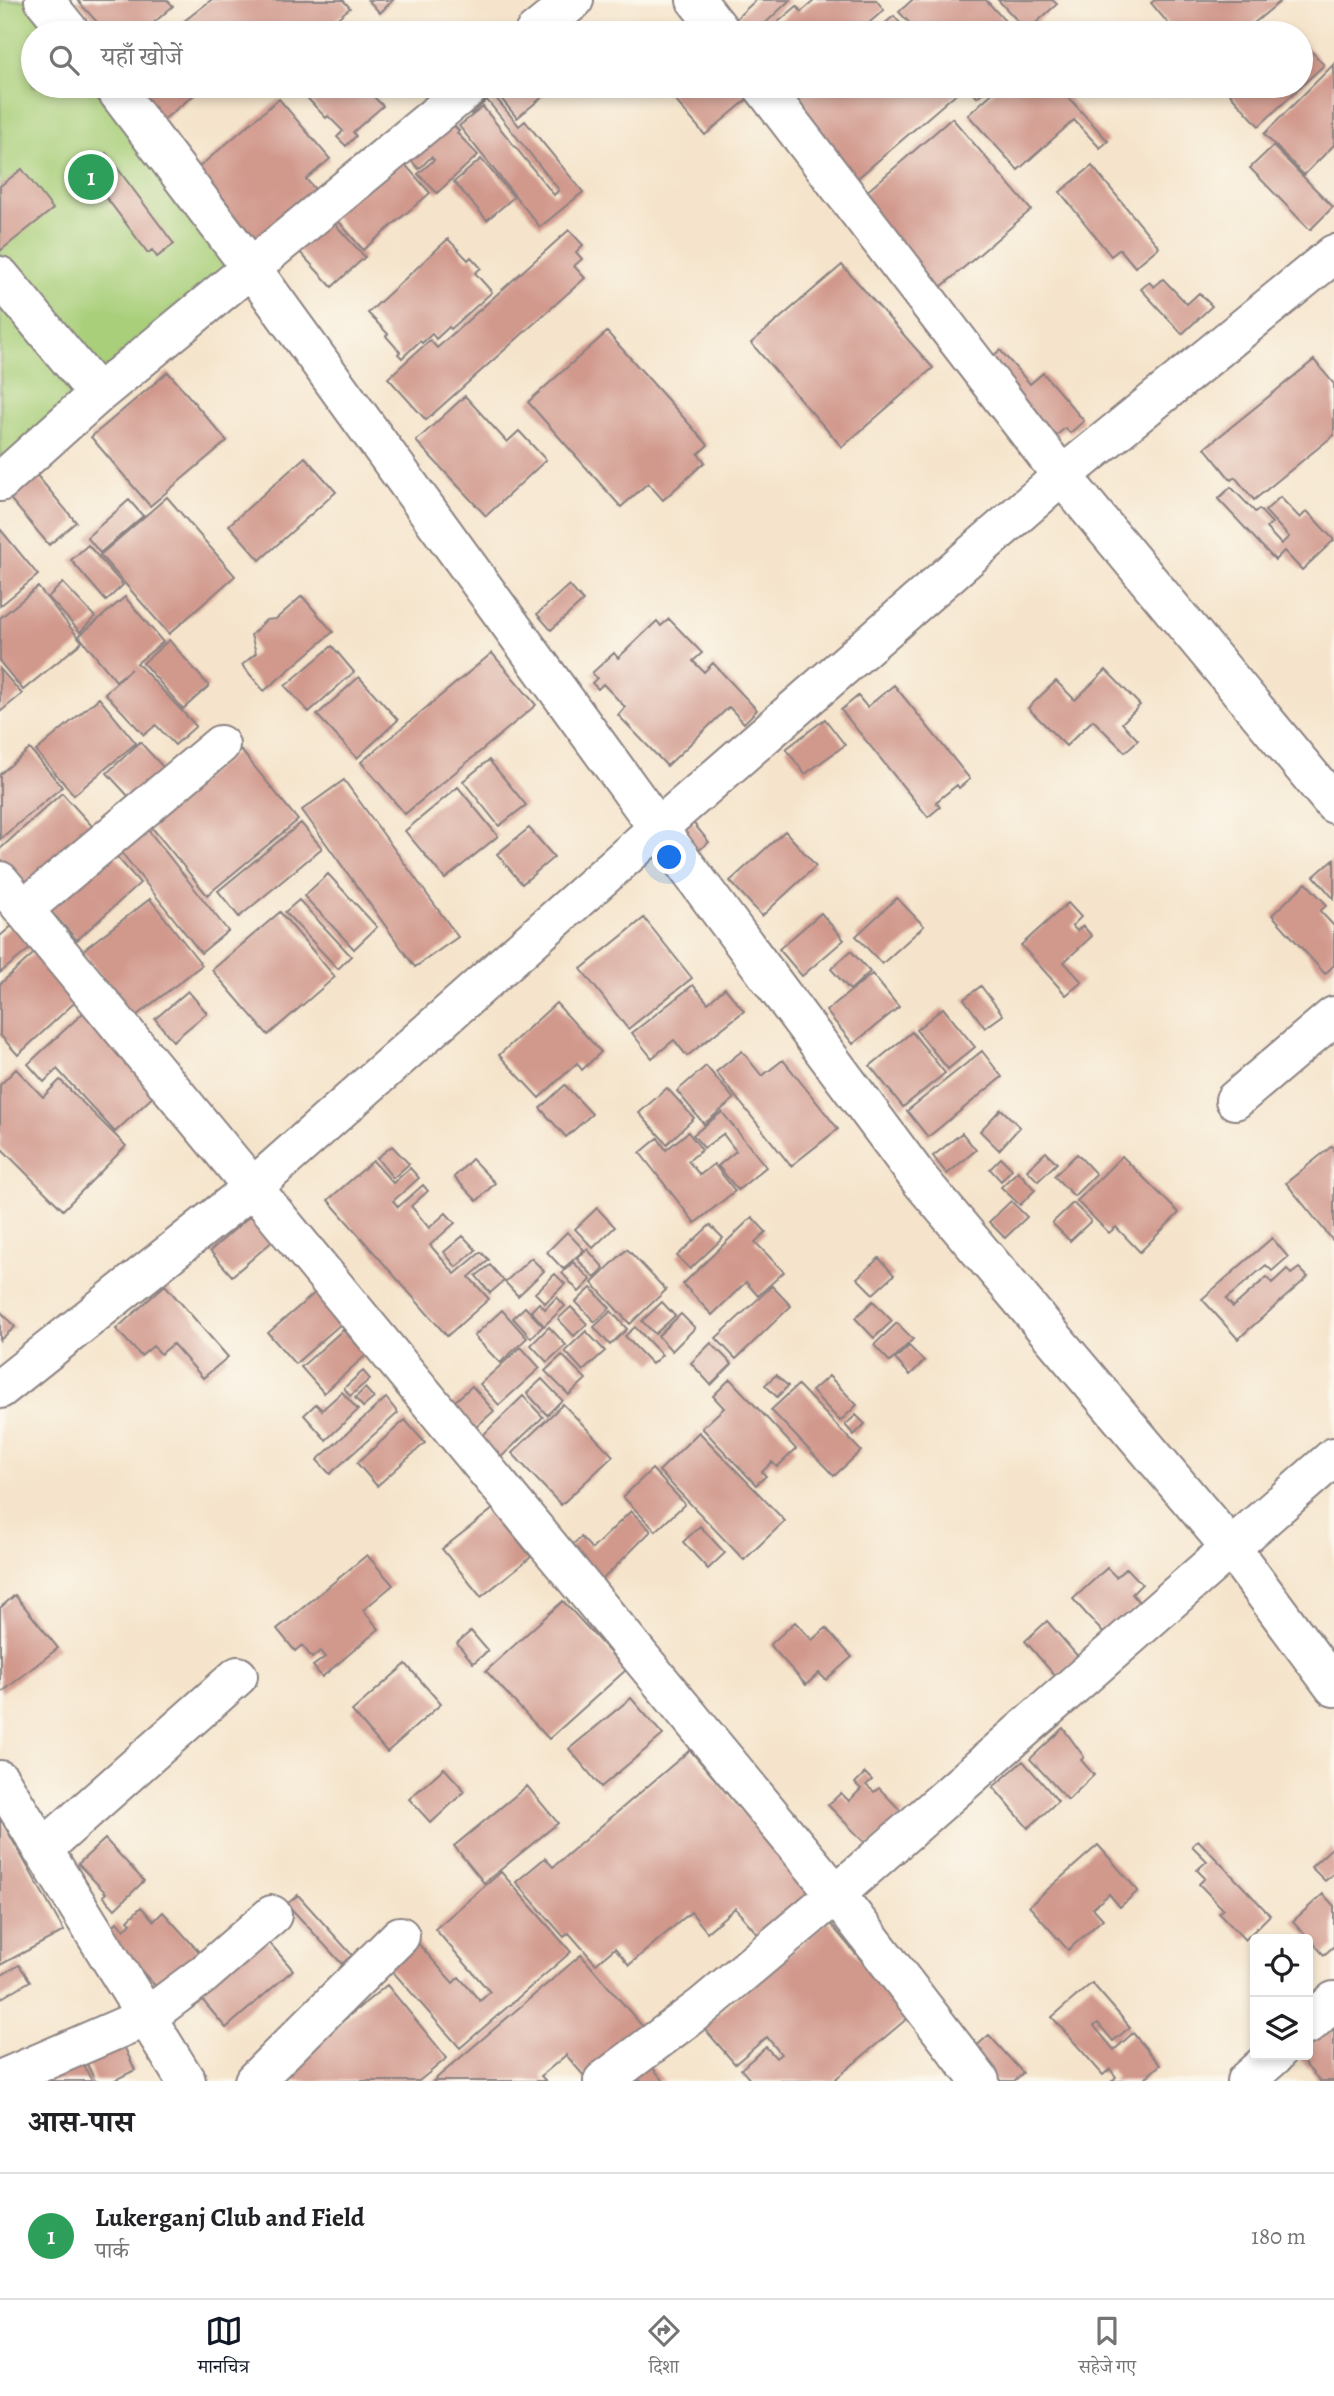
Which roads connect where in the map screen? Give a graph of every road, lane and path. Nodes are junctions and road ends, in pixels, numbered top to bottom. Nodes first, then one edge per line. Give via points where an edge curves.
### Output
1 (44, 0) edge
2 (574, 0) edge
3 (696, 0) edge
4 (61, 21) edge
5 (549, 21) edge
6 (713, 21) edge
7 (122, 98) edge
8 (457, 98) edge
9 (771, 98) edge
10 (1334, 254) edge
11 (252, 269) junction
12 (0, 276) edge
13 (98, 394) junction
14 (1062, 476) junction
15 (0, 482) edge
16 (220, 745) dead end
17 (1334, 804) edge
18 (658, 828) junction
19 (0, 881) edge
20 (24, 909) junction
21 (1334, 1017) edge
22 (1235, 1100) dead end
23 (252, 1188) junction
24 (0, 1389) edge
25 (1334, 1457) edge
26 (1231, 1548) junction
27 (238, 1676) dead end
28 (1334, 1687) edge
29 (0, 1780) edge
30 (42, 1850) junction
31 (836, 1894) junction
32 (272, 1914) dead end
33 (400, 1936) dead end
34 (1334, 2001) edge
35 (148, 2016) junction
36 (1313, 2020) edge
37 (1269, 2060) edge
38 (0, 2080) edge
39 (186, 2081) edge
40 (254, 2081) edge
41 (604, 2081) edge
42 (980, 2081) edge
43 (1245, 2081) edge

1 - 4 street
2 - 5 street
3 - 6 street
7 - 11 street
8 - 11 street
9 - 14 street
10 - 14 street
11 - 13 street
11 - 18 street
12 - 13 street
13 - 15 street
14 - 17 street
14 - 18 street
16 - 20 street
18 - 23 street
18 - 26 street via 920,1180
19 - 20 street
20 - 23 street
21 - 22 street
23 - 24 street
23 - 31 street
25 - 26 street
26 - 28 street
26 - 31 street
27 - 30 street
29 - 30 street
30 - 35 street
31 - 41 street via 703,2006
31 - 42 street
32 - 35 street
33 - 40 street
34 - 36 street
35 - 38 street
35 - 39 street
37 - 43 street

